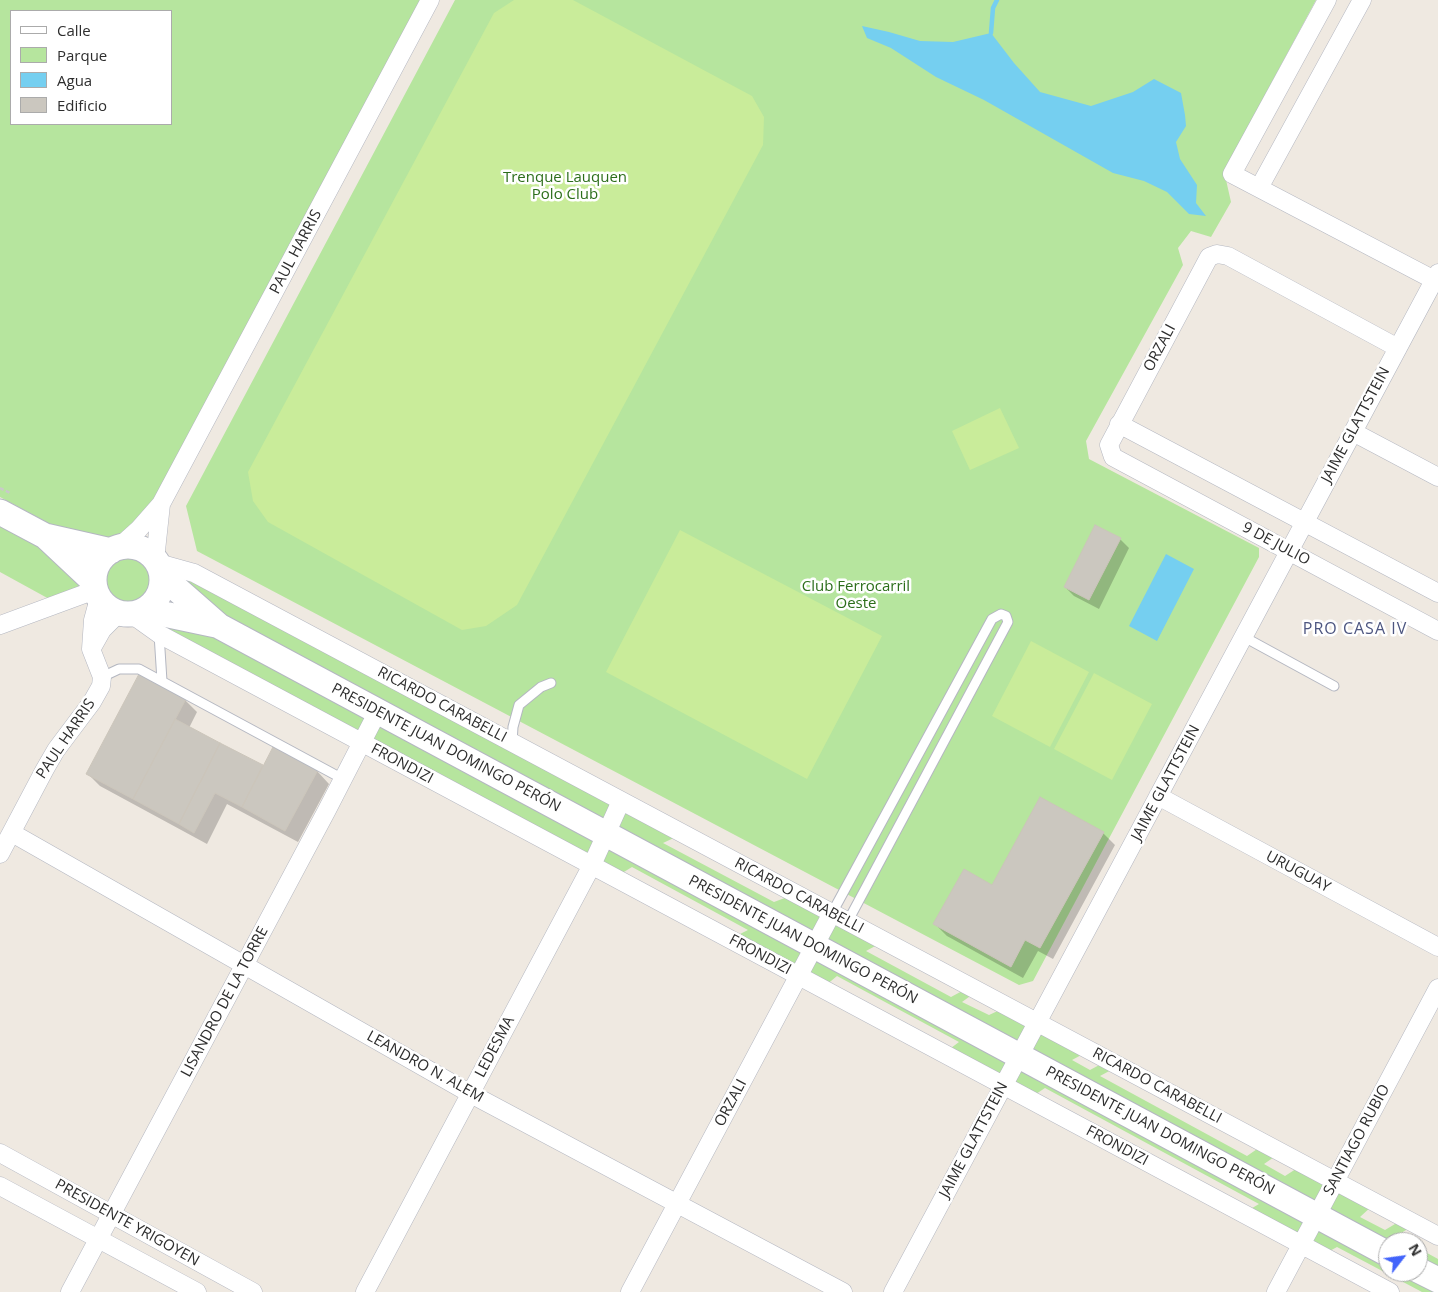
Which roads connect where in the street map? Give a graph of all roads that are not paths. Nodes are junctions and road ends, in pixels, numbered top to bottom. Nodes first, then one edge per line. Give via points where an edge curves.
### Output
1 (430, 0) edge
2 (1327, 0) edge
3 (1362, 0) edge
4 (1260, 188) junction
5 (1437, 278) edge
6 (1398, 348) junction
7 (1119, 424) junction
8 (1353, 432) junction
9 (1113, 457) joint
10 (1438, 477) edge
11 (8, 504) edge
12 (161, 504) junction
13 (1305, 522) junction
14 (45, 536) junction
15 (115, 549) junction
16 (1289, 551) junction
17 (158, 566) junction
18 (96, 590) junction
19 (1438, 593) edge
20 (132, 613) junction
21 (0, 625) edge
22 (219, 626) junction
23 (1438, 631) edge
24 (159, 634) junction
25 (1244, 637) junction
26 (91, 649) junction
27 (102, 677) junction
28 (162, 681) junction
29 (551, 683) dead end
30 (1334, 686) dead end
31 (378, 711) junction
32 (362, 742) junction
33 (512, 742) junction
34 (343, 779) junction
35 (1158, 796) junction
36 (621, 801) junction
37 (12, 833) junction
38 (606, 834) junction
39 (0, 854) edge
40 (592, 865) junction
41 (840, 917) junction
42 (815, 946) junction
43 (1438, 947) edge
44 (244, 965) junction
45 (799, 976) junction
46 (1438, 988) edge
47 (1037, 1023) junction
48 (1019, 1056) junction
49 (1004, 1085) junction
50 (471, 1094) junction
51 (0, 1153) edge
52 (1335, 1182) junction
53 (0, 1186) edge
54 (677, 1204) junction
55 (112, 1214) junction
56 (1317, 1216) junction
57 (1438, 1236) edge
58 (99, 1239) junction
59 (1301, 1244) junction
60 (1378, 1249) edge
61 (70, 1292) edge
62 (197, 1292) edge
63 (254, 1292) edge
64 (366, 1292) edge
65 (630, 1292) edge
66 (843, 1292) edge
67 (893, 1292) edge
68 (1276, 1292) edge
69 (1390, 1292) edge

1 - 12 street, PAUL HARRIS
2 - 4 street via 1232,174
3 - 4 street
4 - 5 street
5 - 6 street, JAIME GLATTSTEIN
6 - 7 street, ORZALI via 1228,256 1217,254 1210,257
6 - 8 street, JAIME GLATTSTEIN
7 - 9 street, ORZALI via 1109,445
7 - 13 street
8 - 10 street
8 - 13 street, JAIME GLATTSTEIN
9 - 16 street, 9 DE JULIO
11 - 14 main road
12 - 15 street, PAUL HARRIS
12 - 17 street, PAUL HARRIS
13 - 16 street, JAIME GLATTSTEIN
13 - 19 street
14 - 15 main road
14 - 18 main road
15 - 17 main road via 139,548 148,552
15 - 18 main road via 103,556 98,564 94,573
16 - 23 street, 9 DE JULIO
16 - 25 street, JAIME GLATTSTEIN
17 - 20 main road via 162,586 158,596 153,604
17 - 22 main road, PRESIDENTE JUAN DOMINGO PERÓN
17 - 33 street, RICARDO CARABELLI via 194,573
18 - 20 main road via 104,605 111,610
18 - 21 street
18 - 26 street
20 - 22 main road, PRESIDENTE JUAN DOMINGO PERÓN
20 - 24 street, FRONDIZI
20 - 26 street via 102,630
22 - 31 main road, PRESIDENTE JUAN DOMINGO PERÓN
24 - 28 lane
24 - 32 street, FRONDIZI
25 - 30 lane
25 - 35 street, JAIME GLATTSTEIN
26 - 27 street
27 - 28 lane via 119,669 139,669
27 - 37 street, PAUL HARRIS via 92,702 45,768
28 - 34 lane
29 - 33 lane via 519,705
31 - 32 street, LISANDRO DE LA TORRE
31 - 38 main road, PRESIDENTE JUAN DOMINGO PERÓN
32 - 34 street, LISANDRO DE LA TORRE
32 - 40 street, FRONDIZI
33 - 36 street, RICARDO CARABELLI
34 - 44 street, LISANDRO DE LA TORRE
35 - 43 street, URUGUAY
35 - 47 street, JAIME GLATTSTEIN
36 - 38 street, LEDESMA
36 - 41 street, RICARDO CARABELLI
37 - 39 street, PAUL HARRIS
37 - 44 street, LEANDRO N. ALEM
38 - 40 street, LEDESMA
38 - 42 main road, PRESIDENTE JUAN DOMINGO PERÓN
40 - 45 street, FRONDIZI
40 - 50 street, LEDESMA
41 - 41 lane via 1008,622 1006,616 1001,614 992,620
41 - 42 street, ORZALI
41 - 47 street, RICARDO CARABELLI
42 - 45 street, ORZALI
42 - 48 main road, PRESIDENTE JUAN DOMINGO PERÓN
44 - 50 street, LEANDRO N. ALEM
44 - 55 street, LISANDRO DE LA TORRE
45 - 49 street, FRONDIZI
45 - 54 street, ORZALI
46 - 52 street, SANTIAGO RUBIO
47 - 48 street, JAIME GLATTSTEIN
47 - 52 street, RICARDO CARABELLI
48 - 49 street, JAIME GLATTSTEIN
48 - 56 main road, PRESIDENTE JUAN DOMINGO PERÓN
49 - 59 street, FRONDIZI
49 - 67 street, JAIME GLATTSTEIN
50 - 54 street, LEANDRO N. ALEM
50 - 64 street, LEDESMA
51 - 55 street, PRESIDENTE YRIGOYEN
52 - 56 street, SANTIAGO RUBIO
52 - 57 street, RICARDO CARABELLI
53 - 58 street, PRESIDENTE YRIGOYEN
54 - 65 street, ORZALI
54 - 66 street, LEANDRO N. ALEM
55 - 58 street, LISANDRO DE LA TORRE
55 - 63 street, PRESIDENTE YRIGOYEN
56 - 59 street, SANTIAGO RUBIO
56 - 60 main road, PRESIDENTE JUAN DOMINGO PERÓN
58 - 61 street, LISANDRO DE LA TORRE
58 - 62 street, PRESIDENTE YRIGOYEN
59 - 68 street, SANTIAGO RUBIO
59 - 69 street, FRONDIZI

